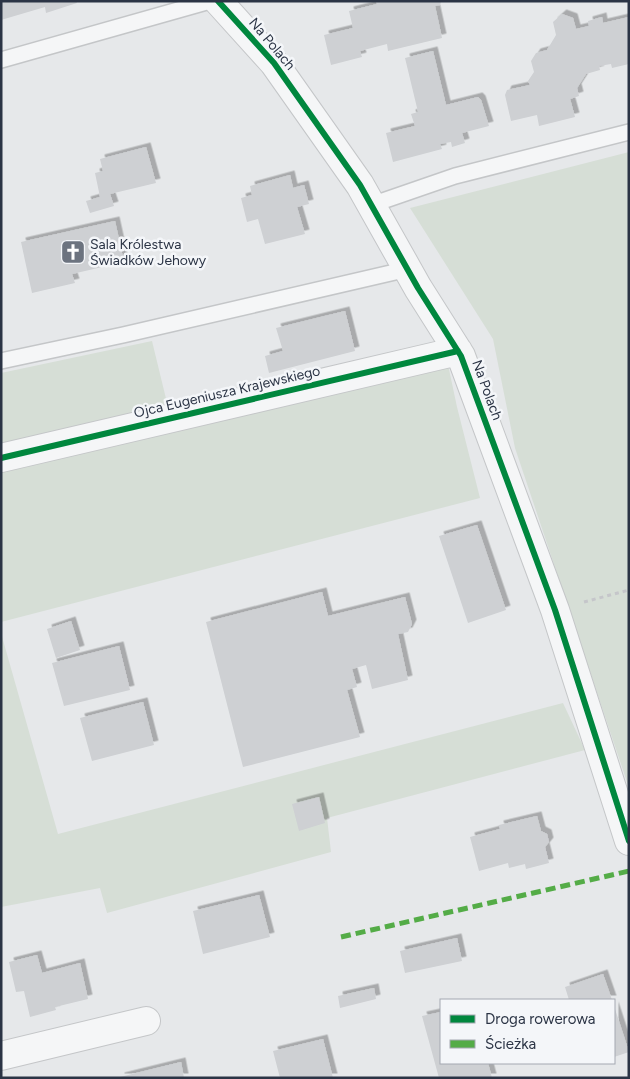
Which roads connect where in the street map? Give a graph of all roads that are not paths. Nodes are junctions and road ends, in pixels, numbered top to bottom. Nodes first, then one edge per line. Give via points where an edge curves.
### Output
1 (210, 1) edge
2 (218, 1) edge
3 (1, 60) edge
4 (629, 132) edge
5 (371, 204) junction
6 (408, 269) junction
7 (458, 351) junction
8 (1, 361) edge
9 (1, 458) edge
10 (629, 841) edge
11 (146, 1022) dead end
12 (1, 1056) edge

1 - 3 lane
2 - 5 street, Na Polach via 274,63
4 - 5 lane via 455,176
5 - 6 street, Na Polach
6 - 7 street, Na Polach
6 - 8 lane
7 - 9 street, Ojca Eugeniusza Krajewskiego
7 - 10 street, Na Polach via 555,610
11 - 12 street

